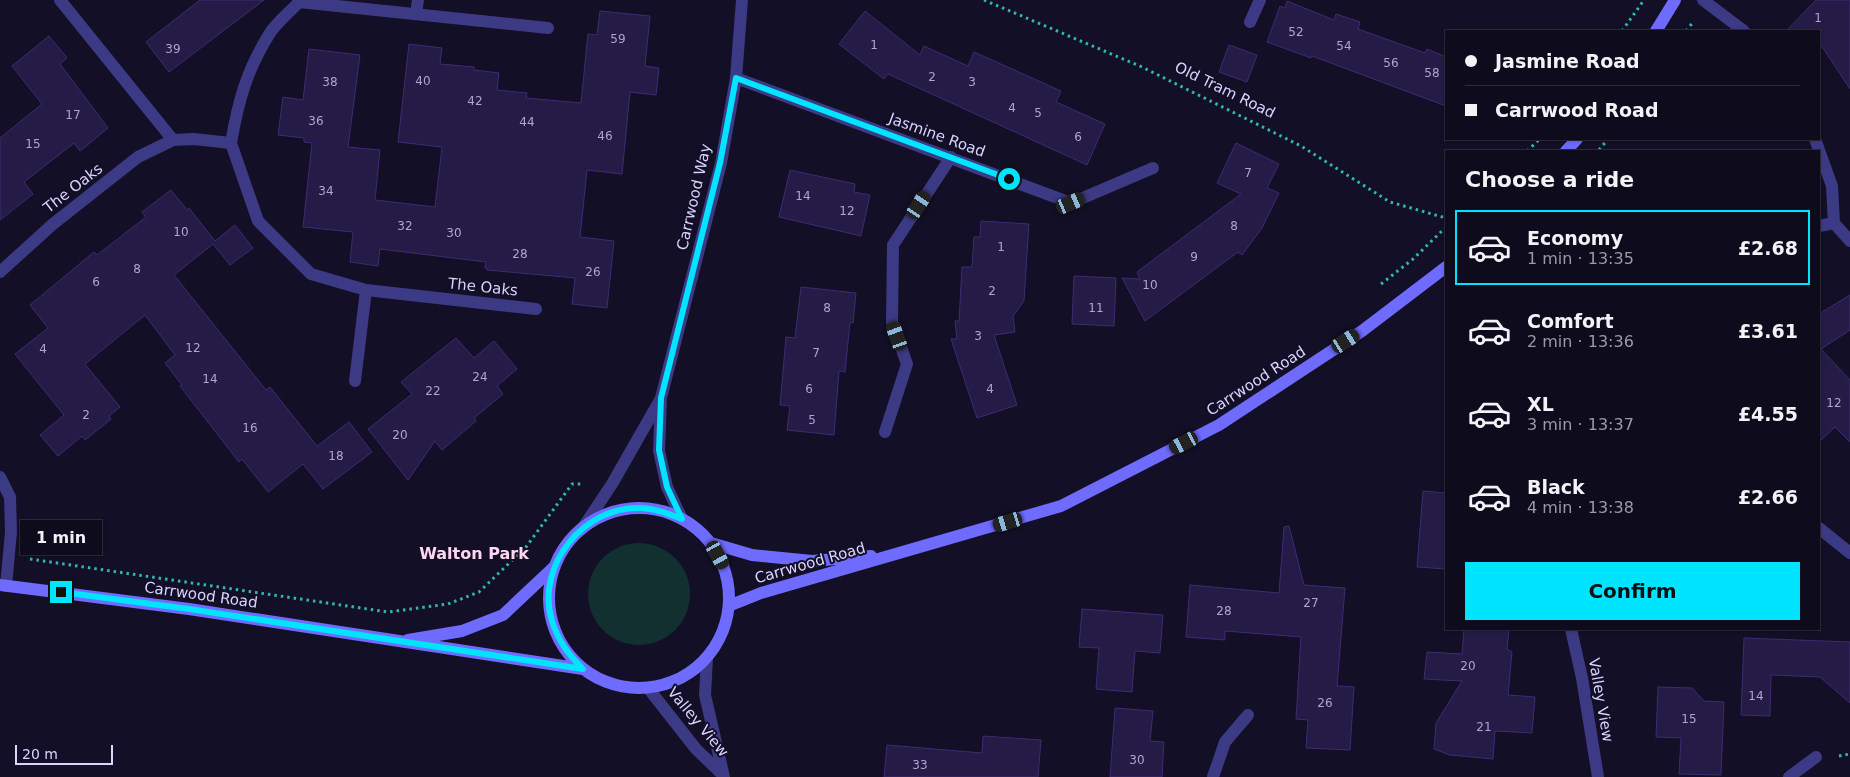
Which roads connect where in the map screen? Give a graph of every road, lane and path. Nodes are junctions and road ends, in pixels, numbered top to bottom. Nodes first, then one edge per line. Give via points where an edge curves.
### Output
1 (60, 0) edge
2 (418, 0) edge
3 (742, 0) edge
4 (984, 0) edge
5 (1260, 0) edge
6 (1644, 0) edge
7 (1676, 0) edge
8 (1703, 0) edge
9 (299, 1) edge
10 (416, 14) junction
11 (1250, 22) dead end
12 (548, 28) dead end
13 (1623, 30) edge
14 (1657, 30) edge
15 (1743, 30) edge
16 (736, 78) junction
17 (173, 140) junction
18 (1539, 140) edge
19 (1576, 140) edge
20 (1607, 140) edge
21 (231, 144) junction
22 (1528, 150) edge
23 (1567, 150) edge
24 (1599, 150) edge
25 (1820, 153) edge
26 (951, 158) junction
27 (1153, 168) dead end
28 (1445, 218) edge
29 (1834, 223) junction
30 (1820, 226) edge
31 (1445, 228) edge
32 (1850, 241) edge
33 (1445, 268) edge
34 (0, 272) edge
35 (366, 290) junction
36 (1374, 290) dead end
37 (536, 309) dead end
38 (355, 381) dead end
39 (661, 398) junction
40 (885, 432) dead end
41 (0, 477) edge
42 (612, 484) junction
43 (682, 519) junction
44 (582, 529) junction
45 (1820, 529) edge
46 (711, 543) junction
47 (1850, 553) edge
48 (900, 554) junction
49 (9, 555) junction
50 (555, 566) junction
51 (3, 585) edge
52 (731, 605) junction
53 (1571, 630) edge
54 (396, 642) junction
55 (708, 658) junction
56 (583, 669) junction
57 (648, 688) junction
58 (1248, 715) dead end
59 (1816, 756) dead end
60 (724, 777) edge
61 (1212, 777) edge
62 (1598, 777) edge
63 (1789, 777) edge

1 - 17 street
2 - 10 street
3 - 16 street, Carrwood Way
4 - 28 path, Old Tram Road via 1142,67 1283,137 1390,202
5 - 11 street
6 - 13 path
7 - 14 street
8 - 15 street
9 - 10 street, The Oaks
9 - 21 street, The Oaks via 271,32 256,57 239,98
10 - 12 street, The Oaks
16 - 26 street, Jasmine Road
16 - 39 street, Carrwood Way via 720,163
17 - 21 street, The Oaks
17 - 34 street, The Oaks via 138,157 53,224
18 - 22 path
19 - 23 street
20 - 24 path
21 - 35 street, The Oaks via 258,221 310,274
25 - 29 street via 1832,186
26 - 27 street, Jasmine Road via 1071,203
26 - 40 street via 893,245 892,322 907,364
29 - 30 street
29 - 32 street
31 - 36 path
33 - 48 street, Carrwood Road via 1362,330 1219,425 1062,506
35 - 37 street, The Oaks
35 - 38 street
39 - 42 street, Carrwood Way
39 - 43 street, Carrwood Way via 659,450 667,487
41 - 49 street via 10,497 12,532
42 - 44 street, Carrwood Way
42 - 49 path via 572,484 526,547 479,592 448,604 388,612
43 - 44 street via 663,511 620,510 600,517
43 - 46 street
44 - 50 street via 567,544
45 - 47 street
46 - 48 street, Carrwood Road via 752,555 812,561
46 - 52 street via 724,567
48 - 52 street, Carrwood Road via 761,593
49 - 51 street
50 - 54 street, Carrwood Road via 503,615 462,631
50 - 56 street via 550,582 552,620 569,655
51 - 54 street, Carrwood Road via 189,609
52 - 55 street via 725,629
53 - 62 street, Valley View
54 - 56 street, Carrwood Road
55 - 57 street via 681,678
55 - 60 street, Valley View via 705,695
56 - 57 street via 603,681 625,687
57 - 60 street, Valley View via 696,749
58 - 61 street via 1225,742
59 - 63 street

